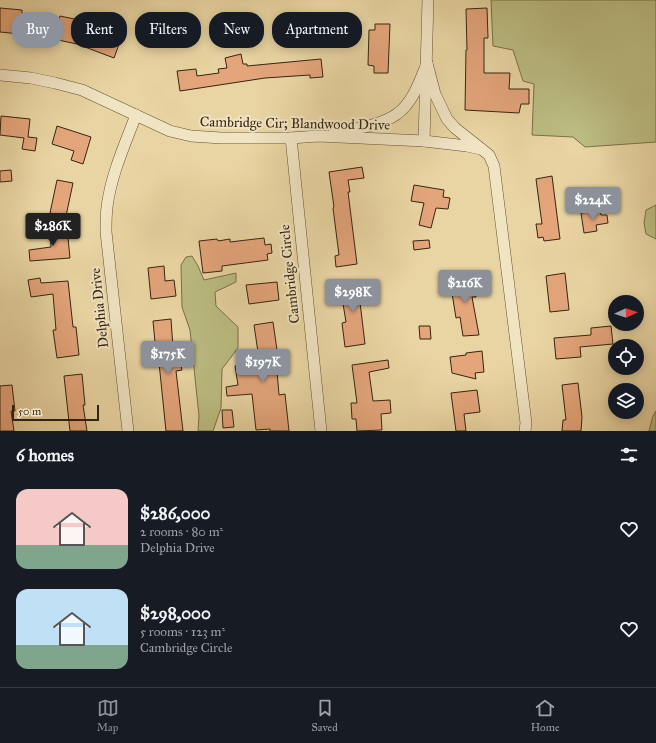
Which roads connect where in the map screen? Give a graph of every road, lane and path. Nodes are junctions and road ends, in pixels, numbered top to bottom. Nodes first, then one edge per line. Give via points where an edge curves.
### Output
1 (428, 0) edge
2 (426, 63) junction
3 (0, 75) edge
4 (136, 114) junction
5 (318, 136) junction
6 (290, 138) junction
7 (424, 141) junction
8 (481, 149) junction
9 (128, 431) edge
10 (321, 431) edge
11 (525, 431) edge

1 - 2 street
2 - 5 street via 414,92 397,113 376,123
2 - 7 street
2 - 8 street via 435,94 447,119
3 - 4 street, Cambridge Cir; Blandwood Drive via 31,78 82,90
4 - 6 street, Cambridge Cir; Blandwood Drive via 170,131 191,136
4 - 9 street, Delphia Drive via 113,180 107,206 106,232
5 - 6 street, Cambridge Cir; Blandwood Drive
5 - 7 street, Cambridge Cir; Blandwood Drive
6 - 10 street, Cambridge Circle
7 - 8 street, Cambridge Cir; Blandwood Drive
8 - 11 street via 490,154 494,166

